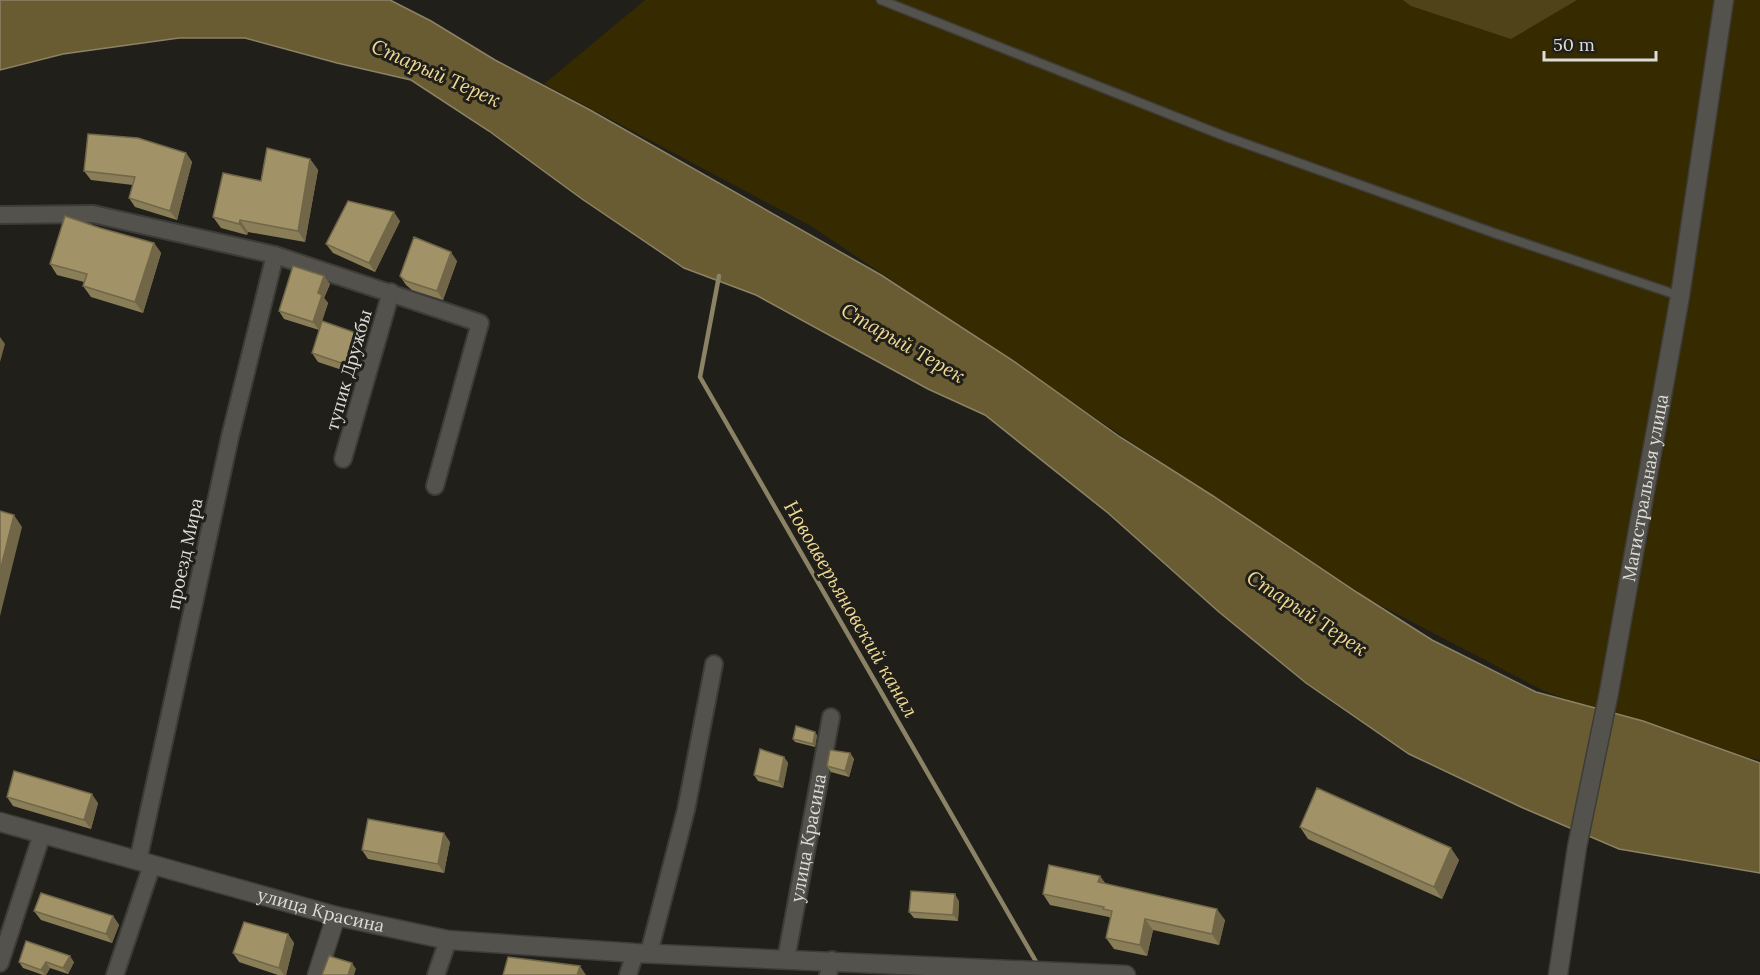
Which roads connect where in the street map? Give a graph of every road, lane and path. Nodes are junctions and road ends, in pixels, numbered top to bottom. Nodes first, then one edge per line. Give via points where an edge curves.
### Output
1 (881, 0) edge
2 (1724, 0) edge
3 (0, 215) edge
4 (275, 255) junction
5 (391, 292) junction
6 (1680, 296) junction
7 (343, 459) dead end
8 (435, 486) dead end
9 (714, 664) dead end
10 (831, 717) dead end
11 (0, 822) edge
12 (42, 834) junction
13 (145, 863) junction
14 (336, 916) junction
15 (448, 940) junction
16 (642, 953) junction
17 (786, 959) junction
18 (0, 963) edge
19 (830, 968) edge
20 (1048, 973) edge
21 (116, 975) edge
22 (317, 975) edge
23 (436, 975) edge
24 (628, 975) edge
25 (1126, 975) edge
26 (1558, 975) edge

1 - 6 lane via 1224,136
2 - 6 street, Магистральная улица
3 - 4 street via 93,214
4 - 5 street
4 - 13 street, проезд Мира via 230,437
5 - 7 street, тупик Дружбы
5 - 8 street via 480,323
6 - 26 street, Магистральная улица via 1577,847
9 - 16 street via 686,810
10 - 17 street, улица Красина
11 - 12 street, улица Красина
12 - 13 street, улица Красина
12 - 18 street
13 - 14 street, улица Красина
13 - 21 street, проезд Мира
14 - 15 street, улица Красина
14 - 22 street
15 - 16 street, улица Красина
15 - 23 street
16 - 17 street, улица Красина
16 - 24 street
17 - 19 street, улица Красина
19 - 20 street, улица Красина
20 - 25 street, улица Красина

